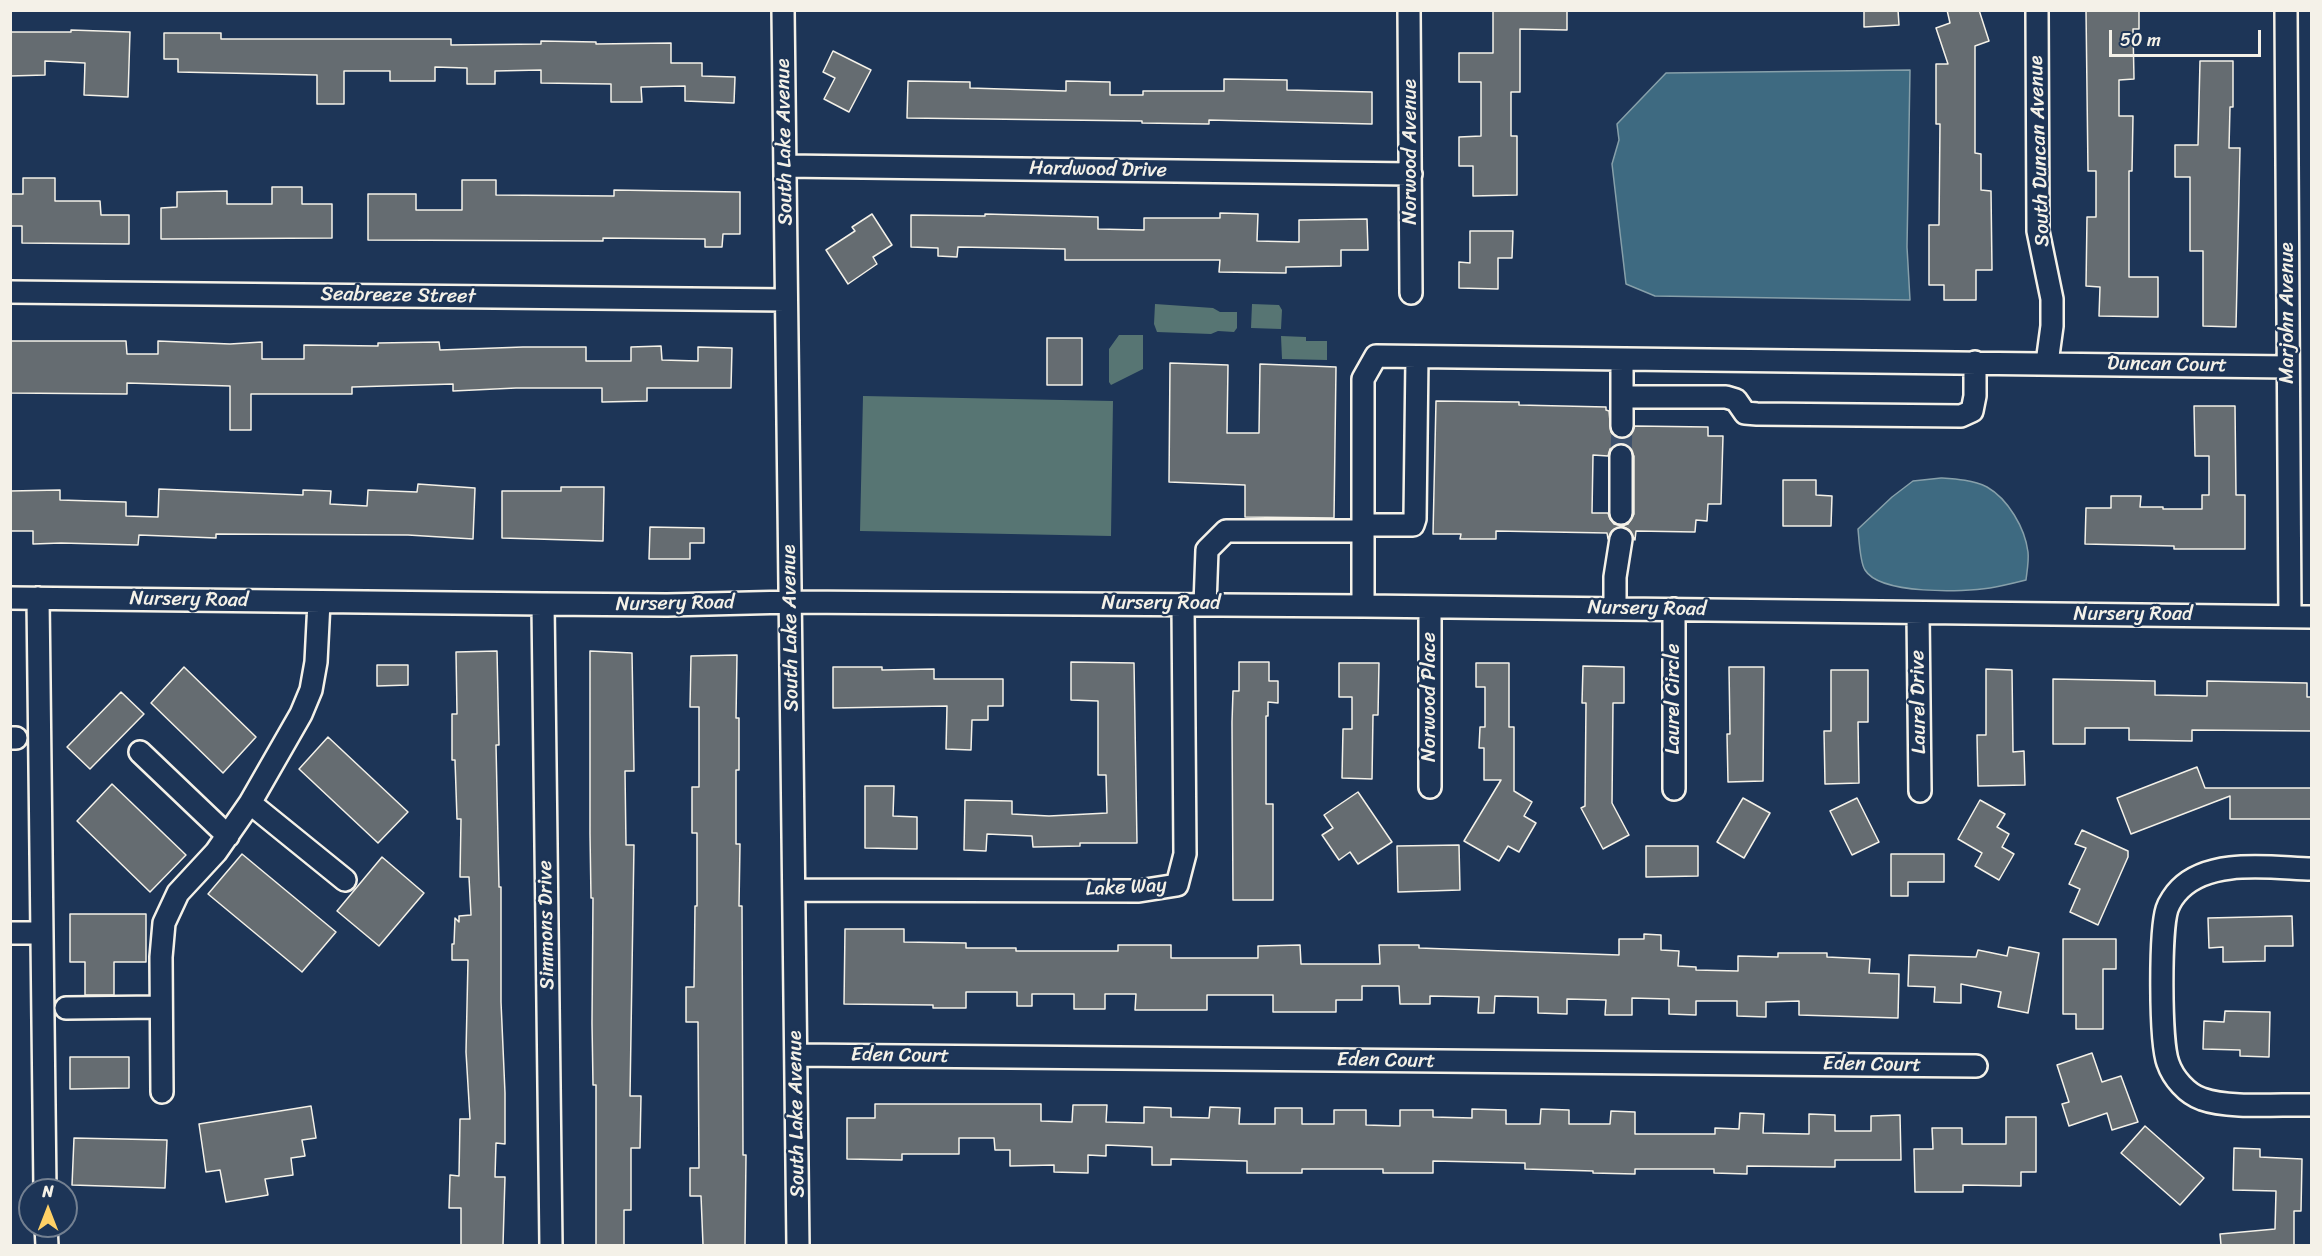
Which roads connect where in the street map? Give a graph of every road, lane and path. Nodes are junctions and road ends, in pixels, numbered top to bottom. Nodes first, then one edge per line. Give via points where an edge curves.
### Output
1 (783, 10) edge
2 (1409, 10) edge
3 (2037, 10) edge
4 (2286, 10) edge
5 (784, 166) junction
6 (1412, 174) junction
7 (10, 292) edge
8 (1411, 292) dead end
9 (786, 300) junction
10 (1417, 357) junction
11 (1622, 358) junction
12 (1975, 362) junction
13 (2047, 363) junction
14 (2288, 367) junction
15 (1622, 397) junction
16 (1622, 426) tunnel mouth
17 (1621, 456) tunnel mouth
18 (1621, 513) dead end
19 (1363, 528) junction
20 (1621, 539) dead end
21 (10, 598) edge
22 (38, 598) junction
23 (319, 602) junction
24 (790, 602) junction
25 (543, 604) junction
26 (1183, 605) junction
27 (1205, 605) junction
28 (1363, 606) junction
29 (1430, 607) junction
30 (1615, 609) junction
31 (1674, 609) junction
32 (1918, 613) junction
33 (2290, 616) junction
34 (2312, 617) edge
35 (140, 752) dead end
36 (1430, 787) dead end
37 (1674, 789) dead end
38 (1920, 791) dead end
39 (250, 802) junction
40 (228, 836) junction
41 (2312, 869) edge
42 (345, 880) dead end
43 (794, 890) junction
44 (10, 933) edge
45 (41, 933) junction
46 (161, 1007) junction
47 (66, 1008) dead end
48 (796, 1055) junction
49 (1976, 1066) dead end
50 (162, 1092) dead end
51 (2312, 1105) edge
52 (45, 1178) edge
53 (551, 1245) edge
54 (798, 1245) edge

1 - 5 street, South Lake Avenue
2 - 6 street, Norwood Avenue
3 - 13 street, South Duncan Avenue via 2038,231 2052,299
4 - 14 street, Marjohn Avenue
5 - 6 street, Hardwood Drive
5 - 9 street, South Lake Avenue
6 - 8 street, Norwood Avenue
7 - 9 street, Seabreeze Street
9 - 24 street, South Lake Avenue
10 - 11 street, Duncan Court
10 - 19 street, Duncan Court via 1376,356 1363,379
10 - 19 street via 1415,519 1413,525
11 - 12 street, Duncan Court
11 - 15 street
12 - 13 street, Duncan Court
12 - 15 street via 1972,411 1961,416 1757,414 1745,413 1736,400 1726,397
13 - 14 street, Duncan Court
14 - 33 street, Marjohn Avenue
15 - 16 street
17 - 18 street
19 - 27 street via 1226,531 1207,550
19 - 28 street
20 - 30 street
21 - 22 street, Nursery Road
22 - 23 street, Nursery Road
22 - 45 street
23 - 25 street, Nursery Road
23 - 39 street via 311,690
24 - 25 street, Nursery Road
24 - 26 street, Nursery Road
24 - 43 street, South Lake Avenue
25 - 53 street, Simmons Drive
26 - 27 street, Nursery Road
26 - 43 street, Lake Way via 1185,854 1177,885 1139,891
27 - 28 street, Nursery Road
28 - 29 street, Nursery Road
29 - 30 street, Nursery Road
29 - 36 street, Norwood Place
30 - 31 street, Nursery Road
31 - 32 street, Nursery Road
31 - 37 street, Laurel Circle
32 - 33 street, Nursery Road
32 - 38 street, Laurel Drive
33 - 34 street, Nursery Road
35 - 40 street
39 - 40 street
39 - 42 street
40 - 46 street via 178,893 164,923
41 - 51 street via 2229,868 2200,874 2179,890 2167,907 2163,933 2163,1047 2180,1083 2201,1099 2226,1104
43 - 48 street, South Lake Avenue
44 - 45 street
45 - 52 street
46 - 47 street
46 - 50 street
48 - 49 street, Eden Court
48 - 54 street, South Lake Avenue

